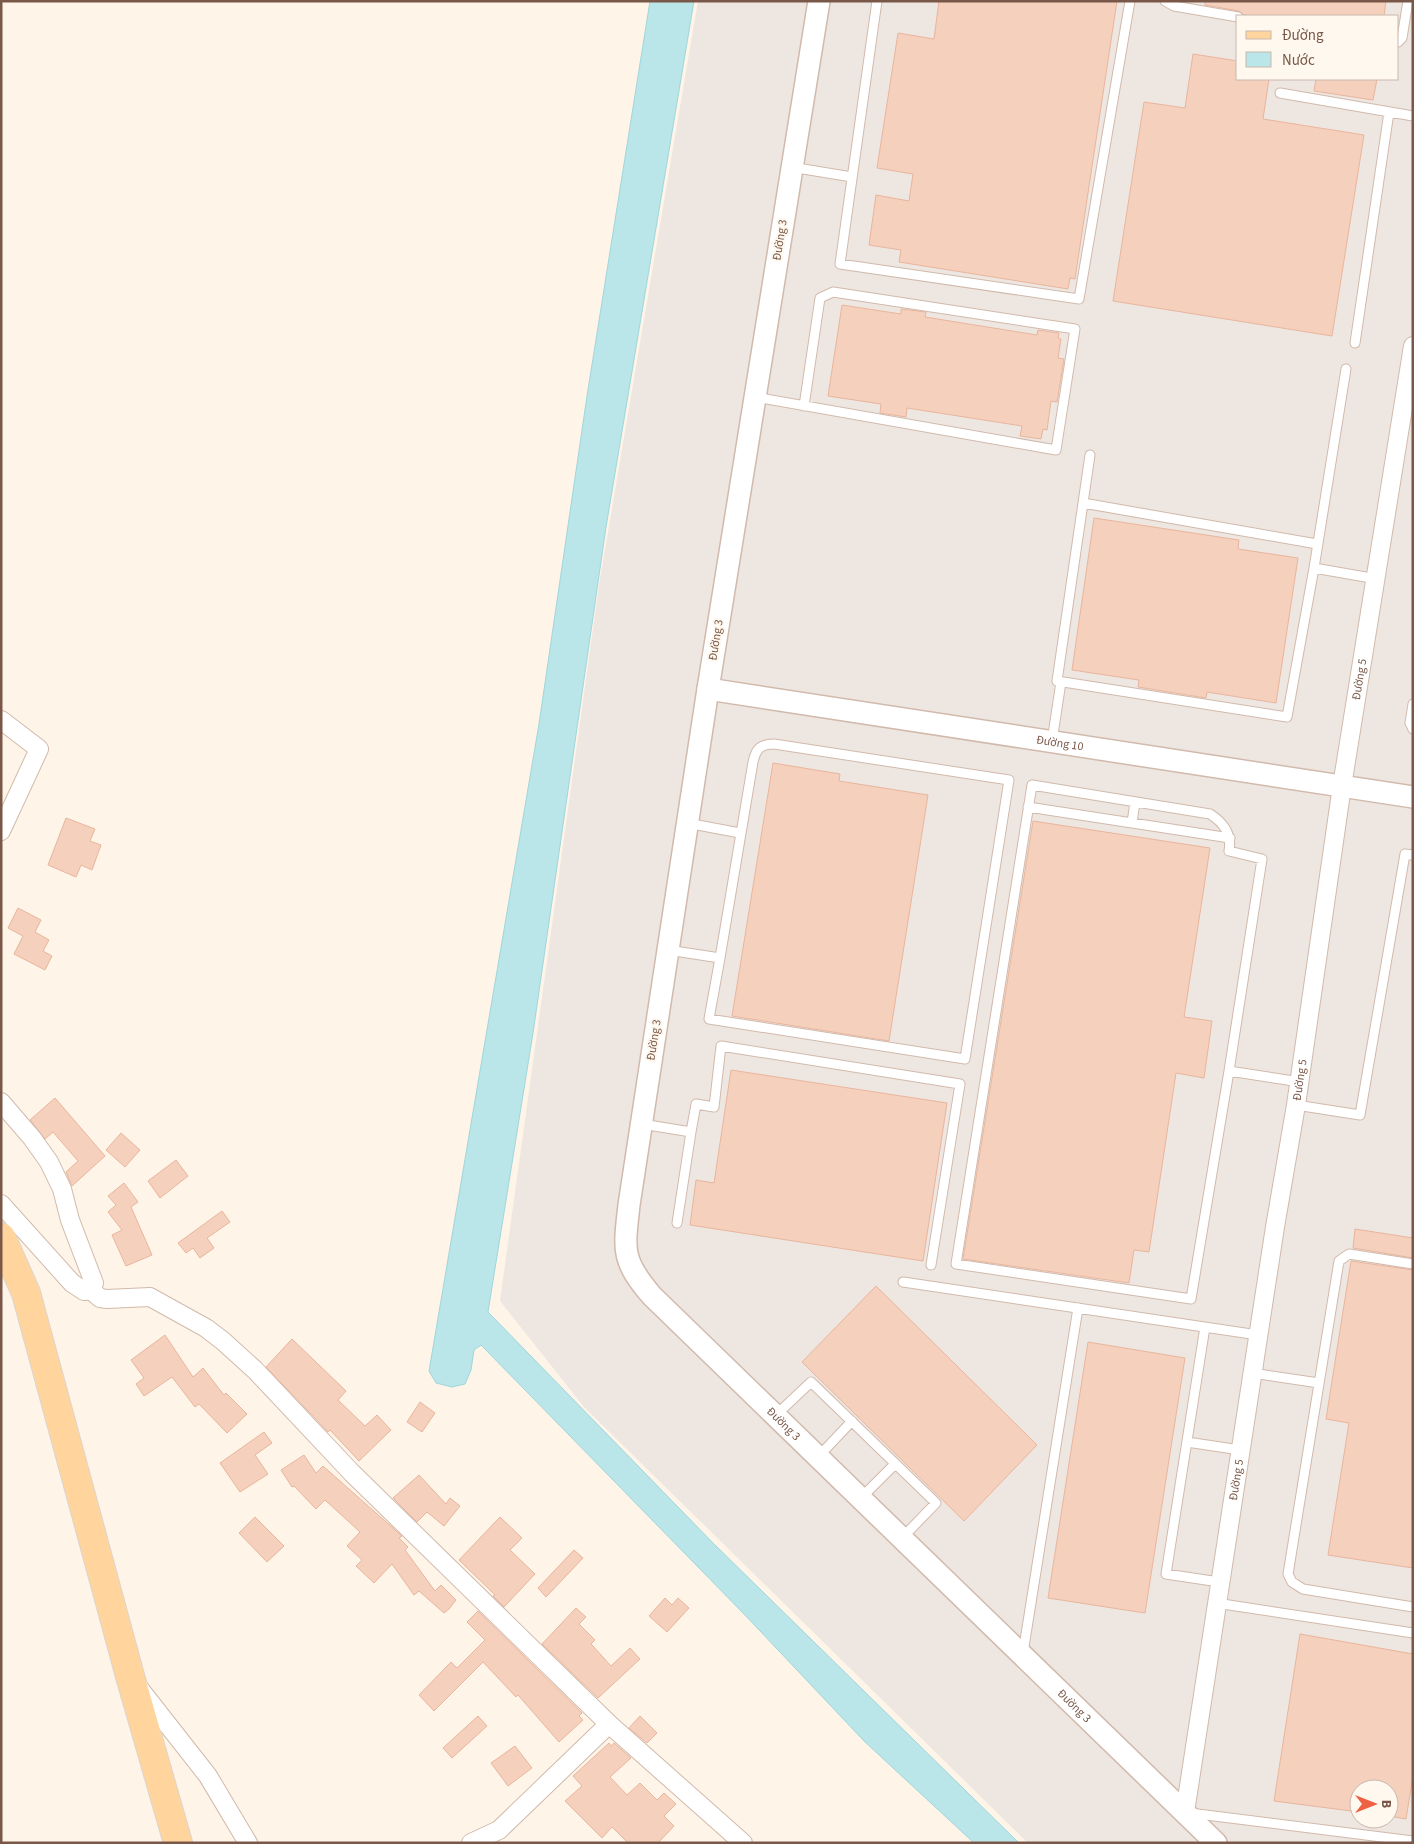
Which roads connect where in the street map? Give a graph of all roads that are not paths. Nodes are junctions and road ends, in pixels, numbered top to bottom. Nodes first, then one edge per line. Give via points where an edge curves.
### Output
1 (818, 1) edge
2 (878, 1) edge
3 (1130, 1) edge
4 (1165, 1) edge
5 (1408, 1) edge
6 (1236, 17) edge
7 (1399, 41) edge
8 (1280, 93) dead end
9 (1389, 112) junction
10 (1413, 116) edge
11 (791, 167) junction
12 (852, 177) junction
13 (1355, 343) dead end
14 (1413, 346) edge
15 (1346, 368) dead end
16 (754, 397) junction
17 (804, 406) junction
18 (1090, 455) dead end
19 (1083, 503) junction
20 (1317, 544) junction
21 (1314, 568) junction
22 (1377, 579) junction
23 (1062, 682) junction
24 (708, 688) junction
25 (1413, 704) edge
26 (1, 720) edge
27 (1413, 729) edge
28 (1052, 742) junction
29 (1342, 786) junction
30 (1413, 796) edge
31 (1135, 802) junction
32 (1028, 806) junction
33 (688, 823) junction
34 (1132, 823) junction
35 (1, 831) edge
36 (740, 832) junction
37 (1230, 838) junction
38 (1413, 855) edge
39 (668, 950) junction
40 (720, 958) junction
41 (1228, 1071) junction
42 (1300, 1082) junction
43 (1, 1102) edge
44 (1296, 1105) junction
45 (642, 1124) junction
46 (691, 1132) junction
47 (1, 1204) edge
48 (677, 1223) dead end
49 (1, 1237) edge
50 (1413, 1264) edge
51 (931, 1265) dead end
52 (903, 1282) dead end
53 (91, 1290) junction
54 (1078, 1308) junction
55 (1205, 1327) junction
56 (1258, 1335) junction
57 (1252, 1373) junction
58 (1319, 1383) junction
59 (776, 1416) junction
60 (852, 1421) junction
61 (1187, 1442) junction
62 (1240, 1450) junction
63 (818, 1457) junction
64 (895, 1464) junction
65 (860, 1498) junction
66 (902, 1538) junction
67 (1219, 1582) junction
68 (1216, 1603) junction
69 (1413, 1607) edge
70 (1413, 1633) edge
71 (1023, 1655) junction
72 (130, 1676) junction
73 (610, 1724) junction
74 (1185, 1812) junction
75 (504, 1836) edge
76 (1413, 1841) edge
77 (178, 1843) edge
78 (248, 1843) edge
79 (471, 1843) edge
80 (743, 1843) edge
81 (1216, 1843) edge

1 - 11 street, Đường 3
2 - 12 lane
3 - 12 lane via 1079,299 840,264
4 - 6 lane via 1174,6
5 - 7 lane
8 - 9 lane
9 - 10 lane
9 - 13 lane
11 - 12 lane
11 - 16 street, Đường 3
14 - 22 street, Đường 5
15 - 20 lane
16 - 17 lane
16 - 24 street, Đường 3
17 - 17 lane via 820,298 825,294 833,292 1074,329 1056,450
18 - 19 lane
19 - 20 lane
19 - 23 lane via 1057,681
20 - 21 lane
21 - 22 lane
21 - 23 lane via 1287,717
22 - 29 street, Đường 5
23 - 28 lane
24 - 28 street, Đường 10
24 - 33 street, Đường 3
25 - 27 lane via 1410,723
26 - 35 street via 38,746 37,758
28 - 29 street, Đường 10
29 - 30 street, Đường 10
29 - 42 street, Đường 5
31 - 32 lane via 1032,785
31 - 34 lane
31 - 37 lane via 1210,814 1219,819
32 - 34 lane
32 - 41 lane via 956,1264 1191,1299
33 - 36 lane
33 - 39 street, Đường 3
34 - 37 lane
36 - 40 lane
36 - 40 lane via 756,751 766,744 1008,780 964,1059 710,1019
37 - 41 lane via 1229,851 1262,858
38 - 44 lane via 1405,854 1360,1115
39 - 40 lane
39 - 45 street, Đường 3
41 - 42 lane
42 - 44 street, Đường 5
43 - 53 street via 49,1162 62,1189 94,1283
44 - 56 street, Đường 5
45 - 46 lane
45 - 59 street, Đường 3 via 624,1248 627,1261 652,1296
46 - 48 lane
46 - 51 lane via 696,1104 714,1107 721,1046 960,1084
47 - 53 street via 72,1282 84,1292
49 - 72 main road via 26,1293
50 - 58 lane via 1349,1254 1339,1261
52 - 54 lane
53 - 73 street via 100,1298 107,1299 150,1297 223,1341 255,1370 352,1473
54 - 55 lane
54 - 71 lane
55 - 56 lane
55 - 61 lane
56 - 57 street, Đường 5
57 - 58 lane
57 - 62 street, Đường 5
58 - 69 lane via 1288,1574 1292,1582 1303,1589
59 - 60 lane via 811,1382
59 - 63 street, Đường 3
60 - 63 lane
60 - 64 lane
61 - 62 lane
61 - 67 lane via 1166,1574
62 - 67 street, Đường 5
63 - 65 street, Đường 3
64 - 65 lane
64 - 66 lane via 936,1503
65 - 66 street, Đường 3
66 - 71 street, Đường 3
67 - 68 street, Đường 5
68 - 70 lane
68 - 74 street, Đường 5
71 - 74 street, Đường 3
72 - 77 main road
72 - 78 street via 208,1776
73 - 75 street
73 - 80 street
74 - 76 lane
74 - 81 street, Đường 3
75 - 79 street

